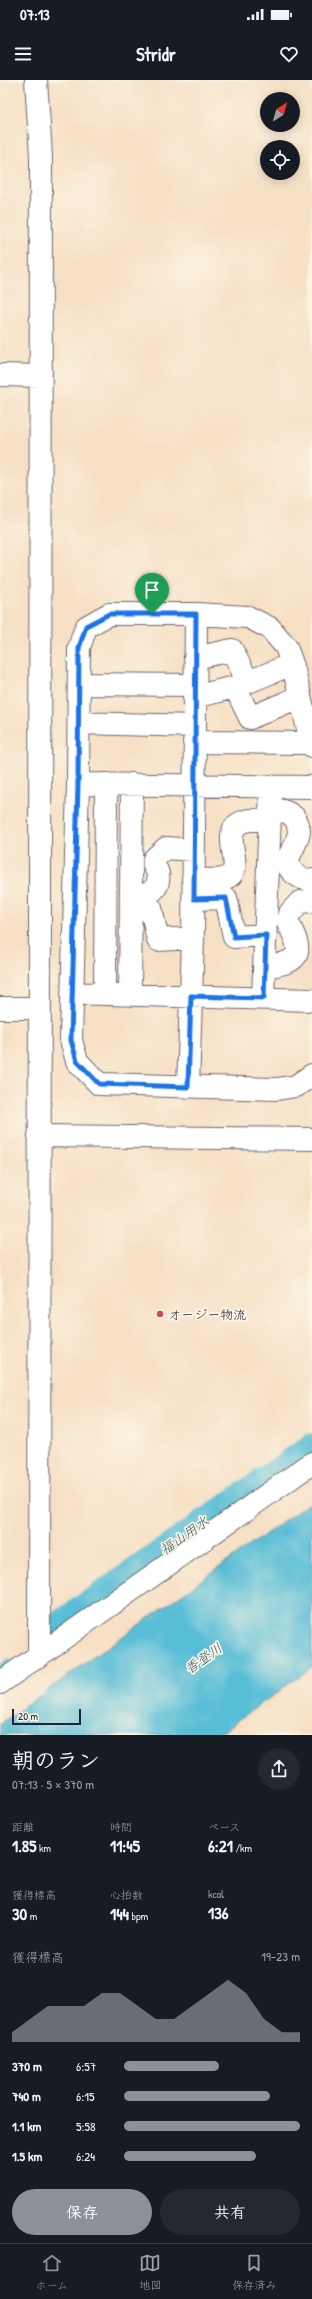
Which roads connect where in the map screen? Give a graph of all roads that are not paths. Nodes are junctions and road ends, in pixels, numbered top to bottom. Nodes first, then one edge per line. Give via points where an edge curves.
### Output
1 (36, 80) edge
2 (0, 375) edge
3 (41, 376) junction
4 (196, 614) junction
5 (195, 658) junction
6 (292, 664) junction
7 (79, 684) junction
8 (195, 691) junction
9 (299, 697) junction
10 (79, 723) junction
11 (194, 734) junction
12 (311, 745) edge
13 (78, 784) junction
14 (106, 784) junction
15 (132, 784) junction
16 (193, 784) junction
17 (272, 786) junction
18 (312, 787) edge
19 (270, 814) junction
20 (193, 850) junction
21 (312, 880) edge
22 (194, 889) junction
23 (312, 900) edge
24 (131, 901) junction
25 (266, 935) junction
26 (194, 938) junction
27 (264, 968) junction
28 (72, 993) junction
29 (105, 994) junction
30 (130, 994) junction
31 (191, 996) junction
32 (264, 998) junction
33 (312, 1000) edge
34 (0, 1008) edge
35 (39, 1008) junction
36 (312, 1075) edge
37 (188, 1087) junction
38 (39, 1136) junction
39 (312, 1139) edge
40 (312, 1463) edge
41 (39, 1655) junction
42 (0, 1684) edge

1 - 3 street via 41,156
2 - 3 street
3 - 35 street
4 - 5 street
4 - 6 street via 248,617 270,628 286,647
4 - 7 street via 109,614 86,626 79,648
5 - 6 street via 232,650 248,682
5 - 8 street
6 - 9 street
7 - 8 street
7 - 10 street
8 - 9 street via 235,687 250,718
8 - 11 street
9 - 12 street
10 - 11 street
10 - 13 street
11 - 12 street
11 - 16 street
13 - 14 street
13 - 28 street
14 - 15 street
14 - 29 street
15 - 16 street
15 - 24 street
16 - 17 street
16 - 20 street
17 - 18 street
17 - 19 street
19 - 21 street via 286,812 294,817 299,834 288,864 290,871 296,876 303,880
19 - 22 street via 238,824 232,833 231,843 235,869 229,876
19 - 25 street
20 - 22 street
20 - 24 street via 166,848 154,859 159,877 154,888
22 - 25 street via 226,898 234,937
22 - 26 street
23 - 27 street via 300,902 290,913 288,920 298,943 294,958 285,965
24 - 26 street via 151,908 158,940
24 - 30 street
25 - 27 street
26 - 31 street
27 - 32 street
28 - 29 street
28 - 37 street via 71,1040 77,1061 99,1084
29 - 30 street
30 - 31 street
31 - 32 street
31 - 37 street
32 - 33 street
34 - 35 street
35 - 38 street
36 - 37 street via 296,1086 277,1089
38 - 39 street
38 - 41 street
40 - 41 street
41 - 42 street

